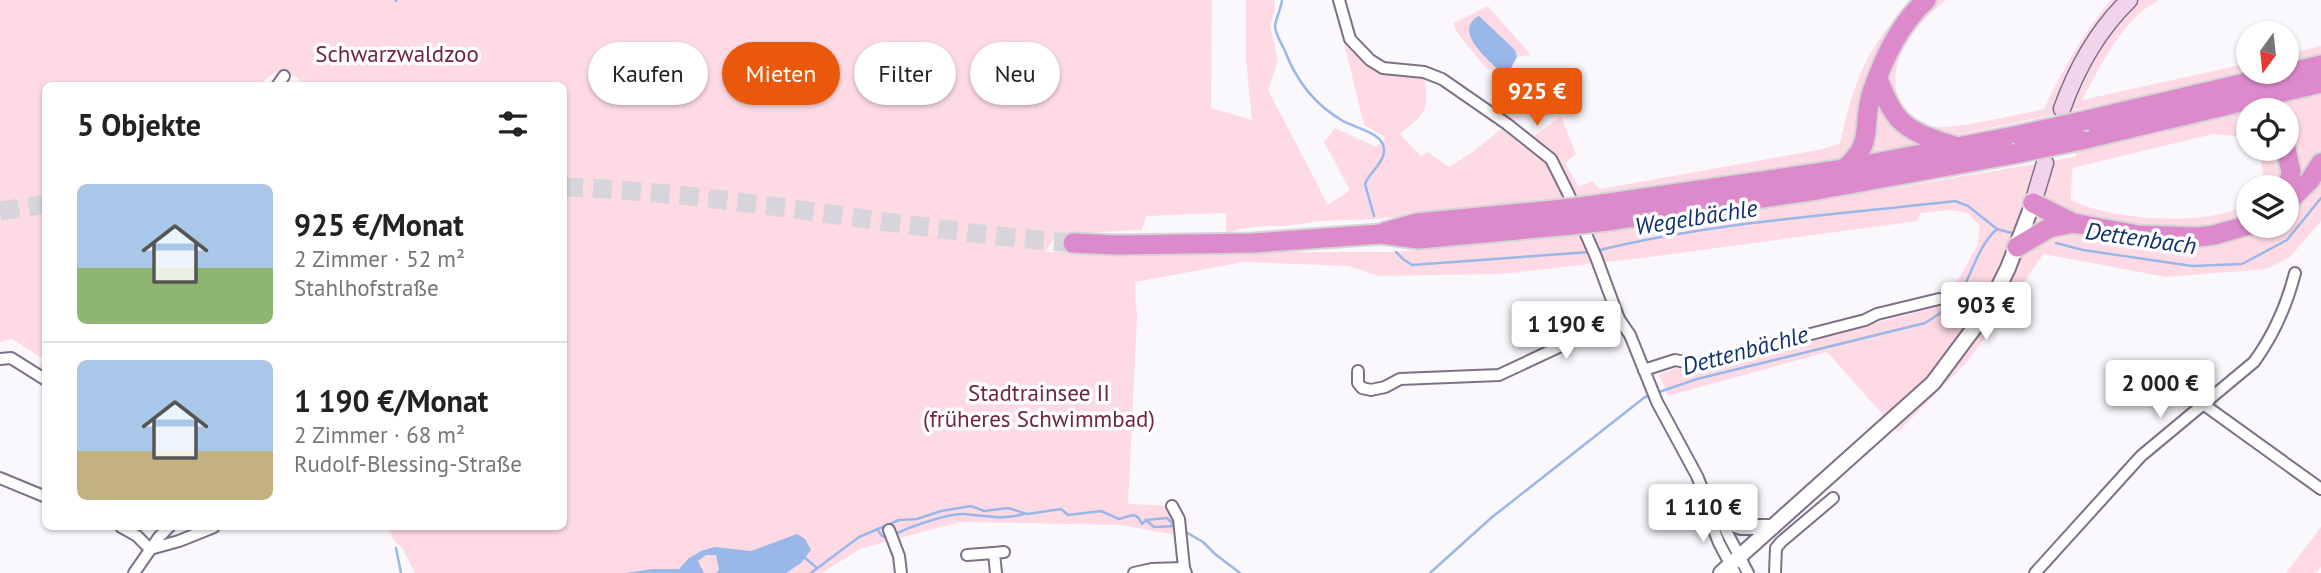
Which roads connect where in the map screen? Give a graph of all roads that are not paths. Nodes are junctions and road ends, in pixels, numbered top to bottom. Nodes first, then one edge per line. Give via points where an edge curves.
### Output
1 (1339, 0) edge
2 (1926, 0) edge
3 (2129, 0) edge
4 (2321, 65) edge
5 (1878, 78) junction
6 (2321, 83) edge
7 (2063, 108) dead end
8 (2217, 109) junction
9 (2236, 114) edge
10 (2017, 144) junction
11 (1958, 147) junction
12 (2045, 163) dead end
13 (2321, 163) edge
14 (1844, 169) junction
15 (2299, 191) edge
16 (2031, 209) junction
17 (1605, 212) junction
18 (2066, 224) junction
19 (2236, 229) edge
20 (1073, 243) tunnel mouth
21 (2017, 247) junction
22 (2295, 273) dead end
23 (1940, 299) dead end
24 (1619, 319) junction
25 (0, 359) edge
26 (1644, 370) junction
27 (1358, 371) dead end
28 (42, 377) edge
29 (2203, 404) junction
30 (0, 478) edge
31 (2321, 489) edge
32 (42, 495) edge
33 (1833, 498) dead end
34 (1172, 506) dead end
35 (1717, 517) junction
36 (1772, 527) junction
37 (126, 530) edge
38 (166, 530) edge
39 (206, 530) edge
40 (889, 530) dead end
41 (150, 549) junction
42 (967, 555) dead end
43 (1731, 566) edge
44 (1185, 570) edge
45 (134, 573) edge
46 (901, 573) edge
47 (996, 573) edge
48 (1133, 573) edge
49 (1748, 573) edge
50 (1775, 573) edge
51 (2035, 573) edge

1 - 24 street via 1350,38 1370,60 1383,68 1424,72 1442,79 1551,159
2 - 5 highway via 1894,41
3 - 7 main road via 2094,41
4 - 10 highway, bridge via 2087,120
5 - 11 highway via 1899,121 1919,134
5 - 14 highway via 1868,107 1863,149
6 - 8 highway
8 - 9 highway
8 - 10 highway, bridge via 2081,140
10 - 11 highway
10 - 17 highway via 1817,190
11 - 14 highway
12 - 16 main road
13 - 15 highway
14 - 17 highway
16 - 18 highway
16 - 21 street
17 - 20 highway, bridge via 1418,239 1381,234 1253,243
18 - 19 highway via 2182,237
18 - 21 highway via 2049,228
21 - 36 street via 1974,328 1933,383
22 - 29 street via 2289,296 2259,356
23 - 26 street via 1695,364 1675,359
24 - 26 street
24 - 27 street via 1499,374 1400,379 1371,390 1358,383
25 - 28 street via 11,358
26 - 35 street
29 - 31 street
29 - 51 street via 2141,456
30 - 32 street
33 - 50 street via 1776,548
34 - 44 street via 1179,519
35 - 36 street via 1741,527
35 - 43 street
36 - 43 street
37 - 41 street
38 - 41 street
39 - 41 street
40 - 46 street
41 - 45 street
42 - 47 street via 999,552
43 - 49 street
44 - 48 street

